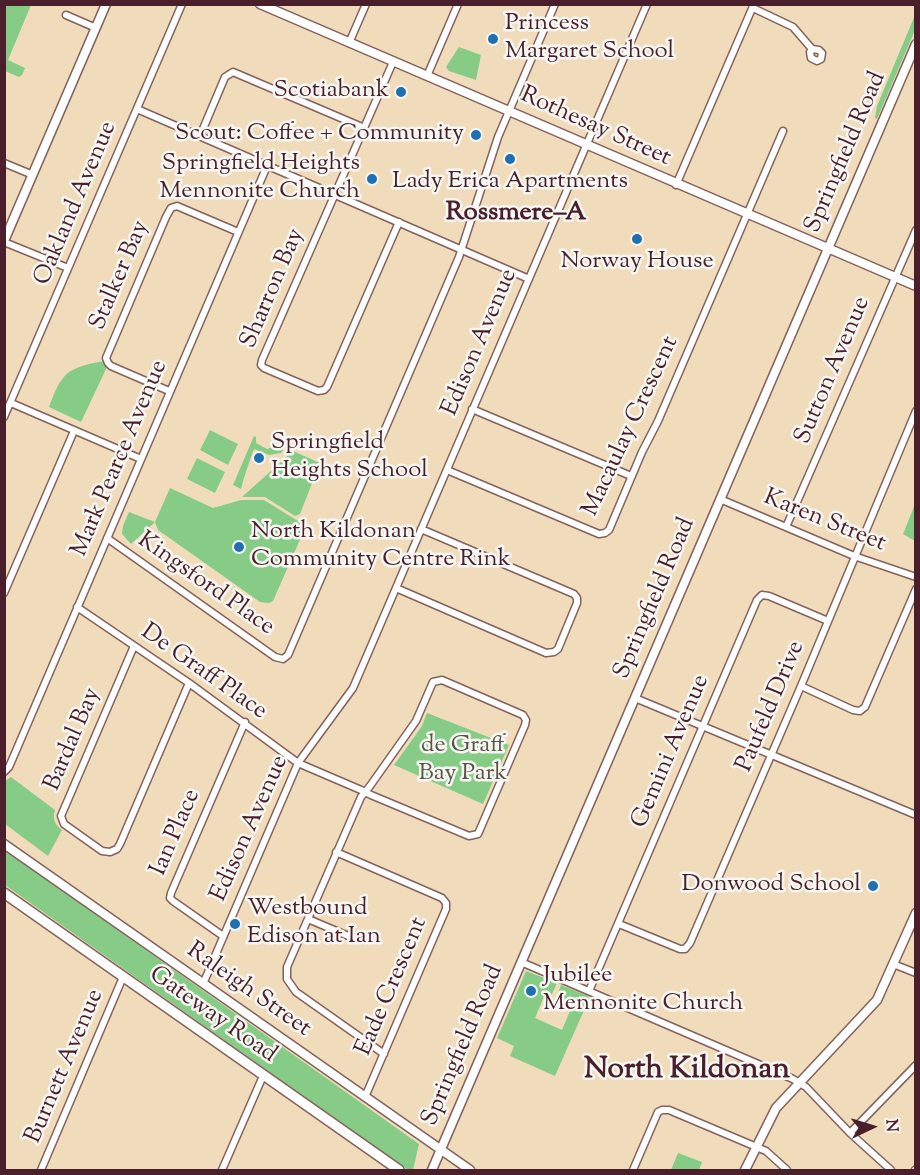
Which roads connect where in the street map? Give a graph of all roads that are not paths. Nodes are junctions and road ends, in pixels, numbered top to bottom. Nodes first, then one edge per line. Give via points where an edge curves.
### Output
1 (106, 4) edge
2 (182, 4) edge
3 (260, 4) edge
4 (366, 4) edge
5 (458, 4) edge
6 (555, 4) edge
7 (647, 4) edge
8 (270, 6) edge
9 (753, 6) edge
10 (66, 15) dead end
11 (96, 28) junction
12 (349, 43) junction
13 (915, 44) edge
14 (812, 49) dead end
15 (393, 62) junction
16 (427, 76) junction
17 (137, 109) junction
18 (510, 112) junction
19 (362, 127) junction
20 (783, 131) dead end
21 (200, 136) junction
22 (586, 146) junction
23 (4, 163) edge
24 (267, 166) junction
25 (33, 175) junction
26 (676, 185) junction
27 (334, 193) junction
28 (747, 215) junction
29 (399, 222) junction
30 (915, 230) edge
31 (238, 232) junction
32 (4, 242) edge
33 (827, 249) junction
34 (462, 250) junction
35 (68, 268) junction
36 (895, 277) junction
37 (529, 279) junction
38 (915, 286) edge
39 (169, 391) junction
40 (11, 403) junction
41 (472, 410) junction
42 (915, 411) edge
43 (4, 417) edge
44 (74, 431) junction
45 (141, 459) junction
46 (447, 470) junction
47 (631, 476) junction
48 (720, 499) junction
49 (786, 527) junction
50 (421, 529) junction
51 (107, 538) junction
52 (854, 555) junction
53 (915, 577) edge
54 (396, 588) junction
55 (915, 589) edge
56 (4, 593) edge
57 (77, 607) junction
58 (828, 621) junction
59 (134, 646) junction
60 (189, 683) junction
61 (801, 686) junction
62 (635, 698) junction
63 (245, 722) junction
64 (703, 726) junction
65 (771, 754) junction
66 (298, 763) junction
67 (7, 770) edge
68 (365, 792) junction
69 (915, 815) edge
70 (4, 844) edge
71 (336, 852) junction
72 (4, 893) edge
73 (915, 913) edge
74 (308, 919) junction
75 (619, 924) junction
76 (223, 936) junction
77 (353, 938) dead end
78 (521, 962) junction
79 (894, 964) junction
80 (915, 974) edge
81 (123, 977) junction
82 (203, 984) junction
83 (589, 991) junction
84 (384, 1054) junction
85 (915, 1065) edge
86 (263, 1076) junction
87 (799, 1083) junction
88 (365, 1096) junction
89 (850, 1132) junction
90 (756, 1147) junction
91 (441, 1150) junction
92 (41, 1170) edge
93 (222, 1170) edge
94 (399, 1170) edge
95 (432, 1170) edge
96 (470, 1170) edge
97 (633, 1170) edge
98 (745, 1170) edge
99 (787, 1170) edge
100 (891, 1170) edge

1 - 11 street
2 - 17 street, Oakland Avenue
3 - 8 street, Rothesay Street
4 - 12 street
5 - 16 street
6 - 18 street
7 - 22 street, Edison Avenue
8 - 12 street, Rothesay Street
9 - 14 street via 793,27
9 - 26 street
10 - 11 street
11 - 25 street
12 - 15 street, Rothesay Street
13 - 33 street, Springfield Road
15 - 16 street, Rothesay Street
15 - 19 street, Sharron Bay
16 - 18 street, Rothesay Street
17 - 21 street
17 - 35 street, Oakland Avenue
18 - 22 street, Rothesay Street
18 - 34 street via 495,145
19 - 21 street via 233,72 225,77
19 - 27 street, Sharron Bay
20 - 28 street, Macaulay Crescent
21 - 24 street
22 - 26 street, Rothesay Street
22 - 37 street, Edison Avenue
23 - 25 street
24 - 27 street
24 - 31 street, Mark Pearce Avenue
25 - 32 street
26 - 28 street, Rothesay Street
27 - 29 street
27 - 29 street, Sharron Bay via 262,360 264,368 318,391 327,387
28 - 33 street, Rothesay Street
28 - 47 street, Macaulay Crescent
29 - 34 street
30 - 36 street, Sutton Avenue
31 - 39 street, Mark Pearce Avenue
31 - 39 street, Stalker Bay via 177,206 166,217 106,358 111,366
32 - 35 street
33 - 36 street, Rothesay Street
33 - 48 street, Springfield Road
34 - 37 street
34 - 51 street, Kingsford Place via 290,653 283,658 275,657
35 - 40 street, Oakland Avenue
36 - 38 street, Rothesay Street
36 - 49 street, Sutton Avenue
37 - 41 street, Edison Avenue
39 - 45 street, Mark Pearce Avenue
40 - 43 street, Oakland Avenue
40 - 44 street
41 - 46 street, Edison Avenue
41 - 47 street
42 - 52 street, Paufeld Drive
44 - 45 street
44 - 56 street
45 - 51 street, Mark Pearce Avenue
46 - 47 street, Macaulay Crescent via 600,534 609,530
46 - 50 street, Edison Avenue
48 - 49 street, Karen Street
48 - 62 street, Springfield Road
49 - 52 street, Karen Street
50 - 54 street, Edison Avenue
50 - 54 street via 574,594 577,603 558,649 546,653
51 - 57 street, Mark Pearce Avenue
52 - 53 street, Karen Street
52 - 58 street, Paufeld Drive
54 - 66 street, Edison Avenue via 353,688
55 - 61 street via 865,707 853,710
57 - 59 street, De Graff Place
57 - 67 street, Mark Pearce Avenue
58 - 61 street, Paufeld Drive
58 - 64 street, Gemini Avenue via 762,595
59 - 60 street, De Graff Place
59 - 60 street, Bardal Bay via 61,816 64,824 102,851 110,852 120,844
60 - 63 street, De Graff Place
61 - 65 street, Paufeld Drive
62 - 64 street
62 - 78 street, Springfield Road
63 - 66 street, De Graff Place
63 - 76 street, Ian Place via 170,898
64 - 65 street
64 - 75 street, Gemini Avenue
65 - 69 street
65 - 75 street, Paufeld Drive via 688,946 677,948
66 - 68 street, De Graff Place
66 - 76 street, Edison Avenue
68 - 68 street, De Graff Place via 475,836 526,720 523,715 442,680 433,682 416,721
68 - 71 street
70 - 82 street, Raleigh Street
71 - 74 street
71 - 84 street, Eade Crescent via 446,903
72 - 81 main road, Gateway Road
73 - 79 street
74 - 77 street
74 - 84 street via 287,967 290,986
75 - 83 street, Gemini Avenue
76 - 82 street, Edison Avenue
78 - 83 street
78 - 91 street, Springfield Road
79 - 80 street
79 - 87 street via 872,1008
81 - 86 main road, Gateway Road
81 - 92 street, Burnett Avenue
82 - 88 street, Raleigh Street
83 - 87 street
84 - 88 street, Eade Crescent
85 - 89 street
86 - 93 street
86 - 94 main road, Gateway Road
87 - 89 street
87 - 90 street via 776,1108
88 - 91 street, Raleigh Street
89 - 100 street
90 - 97 street via 662,1110
90 - 98 street
90 - 99 street via 766,1150
91 - 95 street, Springfield Road
91 - 96 street, Raleigh Street

